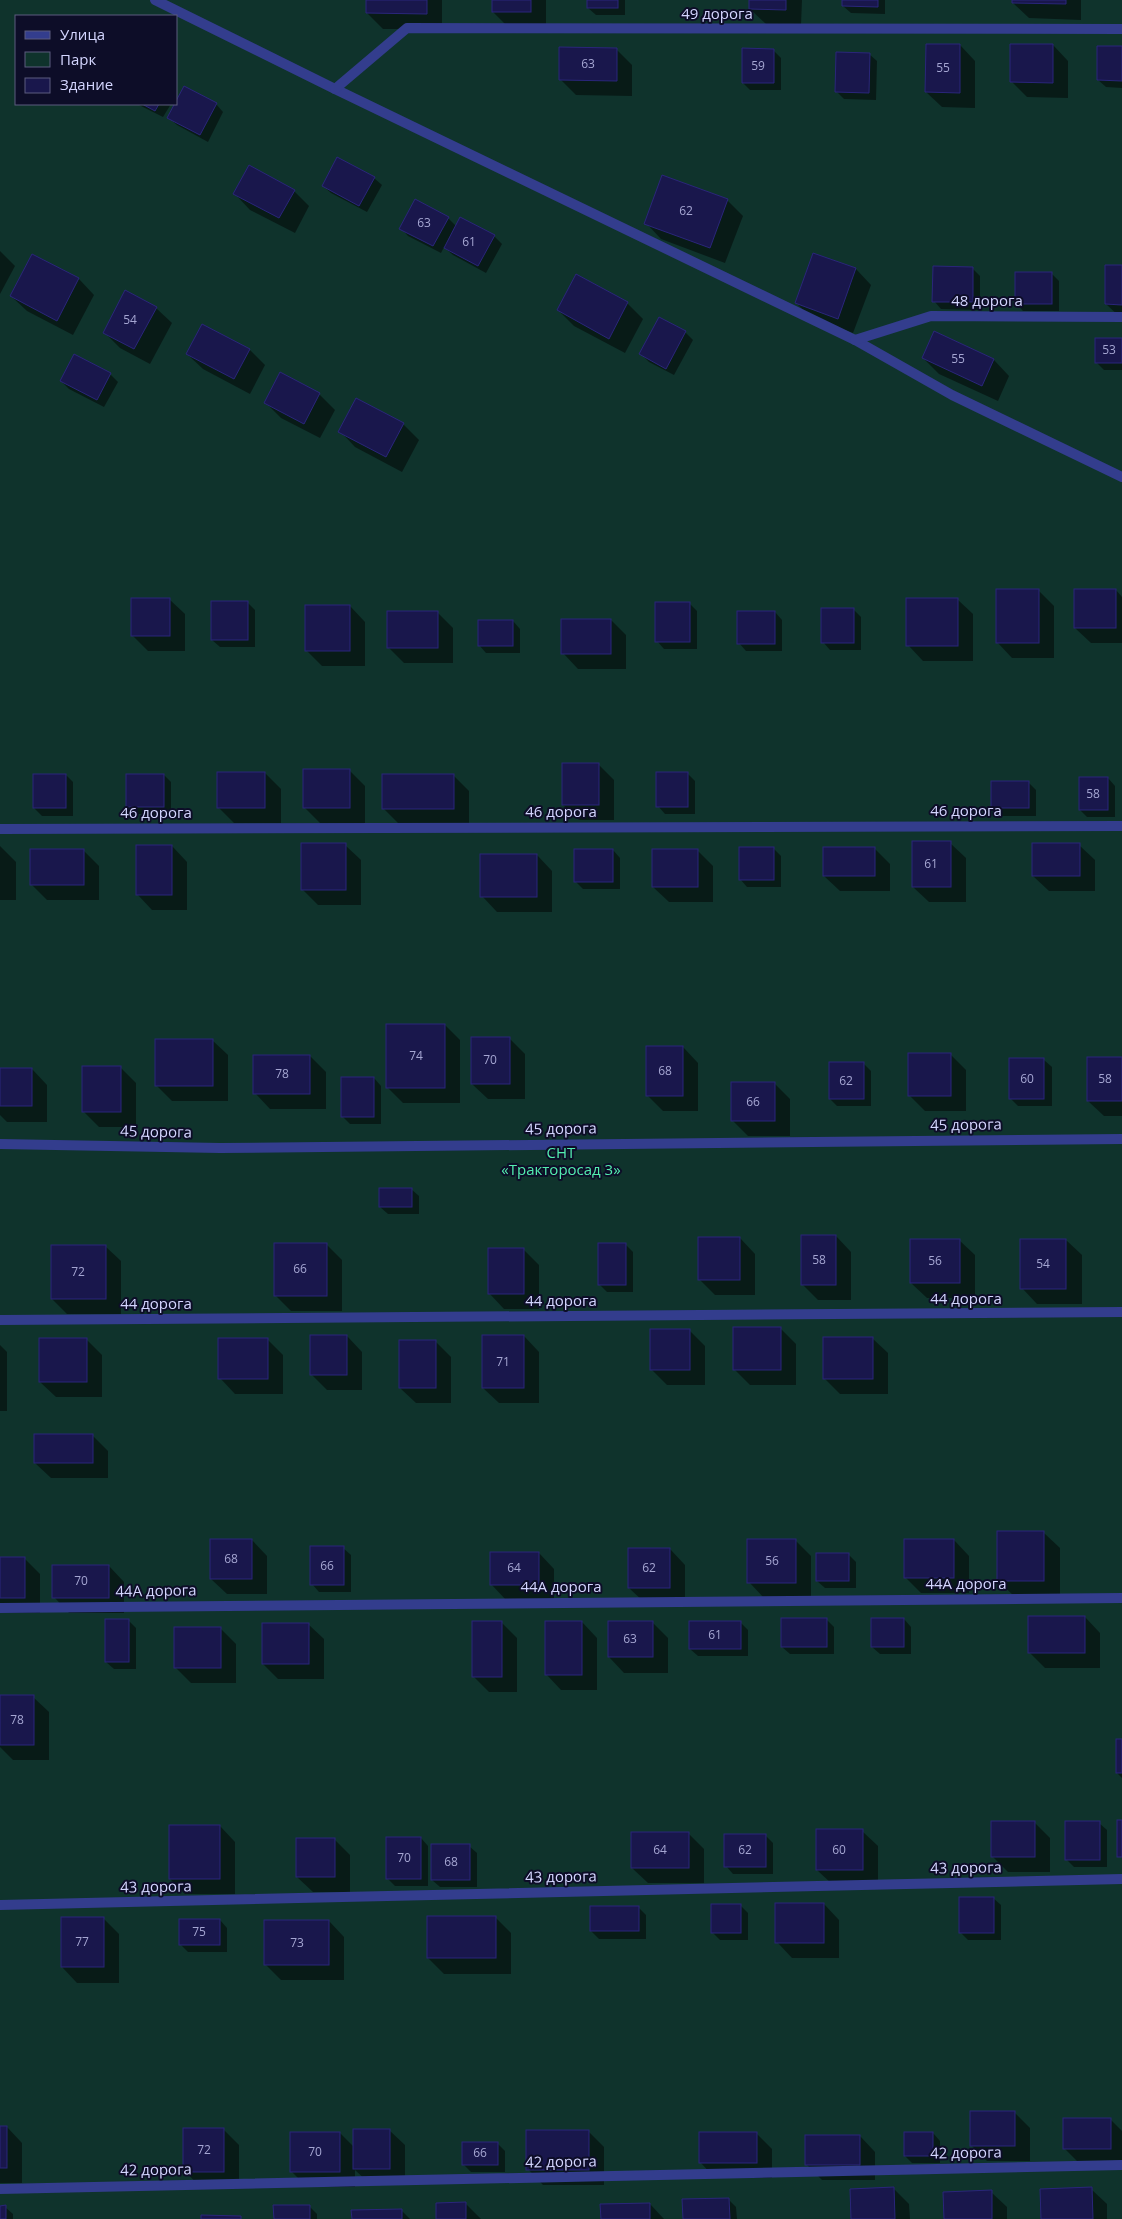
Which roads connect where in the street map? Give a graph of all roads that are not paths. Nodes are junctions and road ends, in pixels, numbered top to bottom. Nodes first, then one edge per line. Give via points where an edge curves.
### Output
1 (155, 0) edge
2 (1122, 29) edge
3 (334, 89) junction
4 (1122, 317) edge
5 (855, 340) junction
6 (1122, 477) edge
7 (1122, 826) edge
8 (0, 829) edge
9 (1122, 1139) edge
10 (0, 1144) edge
11 (1122, 1312) edge
12 (0, 1320) edge
13 (1122, 1598) edge
14 (0, 1608) edge
15 (1122, 1879) edge
16 (0, 1905) edge
17 (1122, 2165) edge
18 (0, 2189) edge

1 - 3 street
2 - 3 street, 49 дорога via 407,28
3 - 5 street
4 - 5 street, 48 дорога via 931,316
5 - 6 street via 952,395
7 - 8 street, 46 дорога
9 - 10 street, 45 дорога via 220,1148
11 - 12 street, 44 дорога
13 - 14 street, 44А дорога
15 - 16 street, 43 дорога
17 - 18 street, 42 дорога

